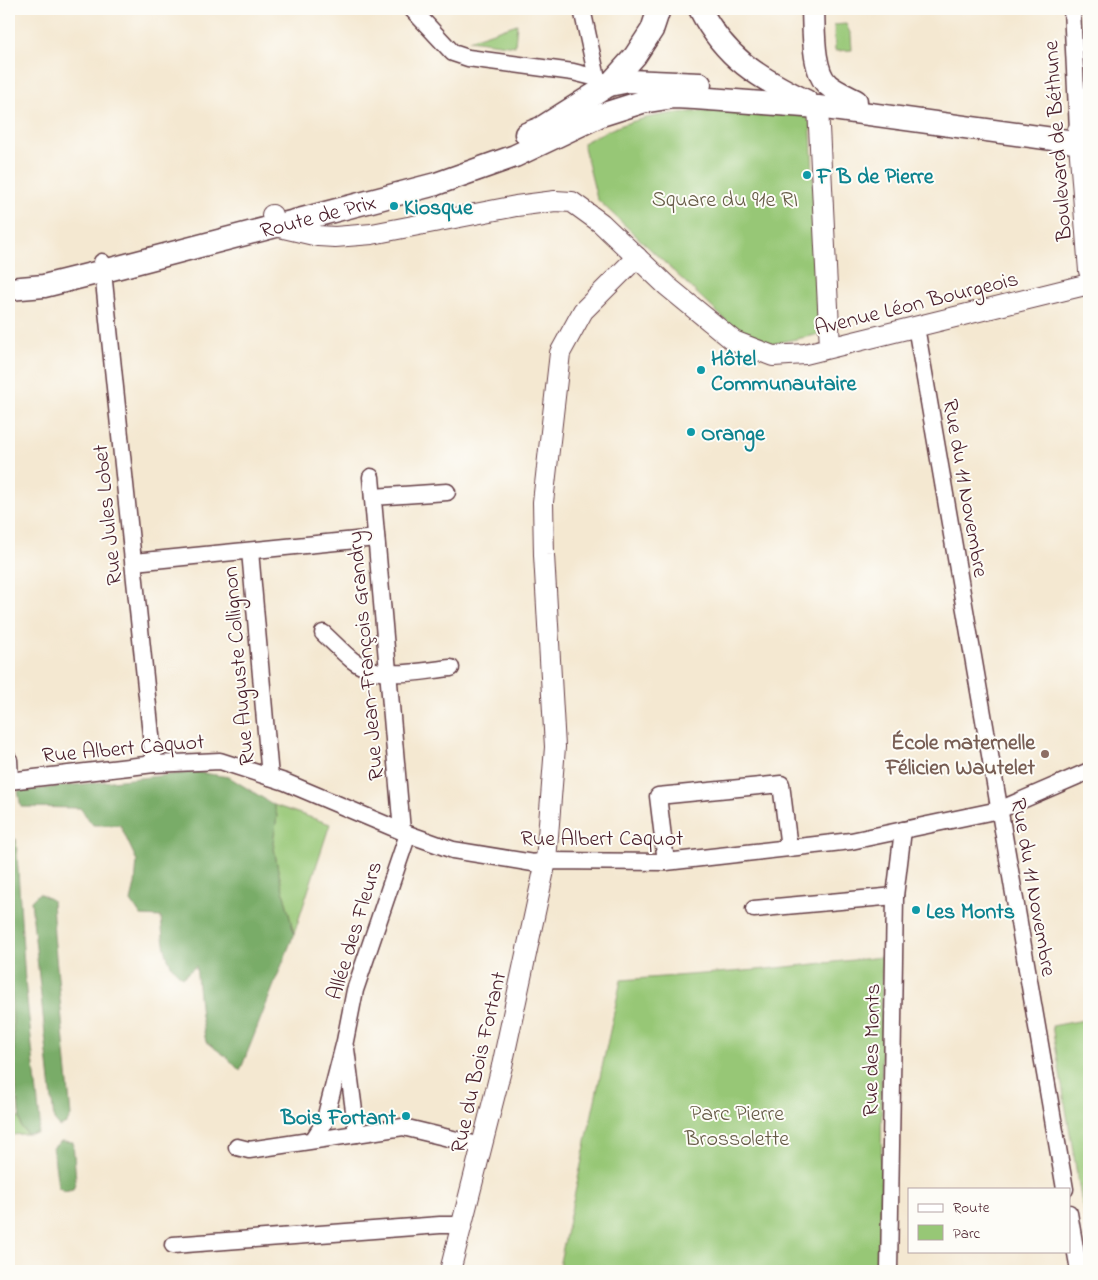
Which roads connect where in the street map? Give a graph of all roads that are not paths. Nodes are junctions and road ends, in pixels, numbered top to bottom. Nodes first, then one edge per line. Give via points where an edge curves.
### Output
1 (412, 9) edge
2 (582, 9) edge
3 (659, 9) edge
4 (700, 9) edge
5 (813, 9) edge
6 (1072, 9) edge
7 (603, 81) junction
8 (669, 93) junction
9 (789, 93) junction
10 (856, 101) junction
11 (818, 107) junction
12 (560, 134) junction
13 (1084, 137) edge
14 (273, 220) junction
15 (637, 257) junction
16 (103, 266) junction
17 (1089, 271) edge
18 (9, 280) edge
19 (1089, 284) edge
20 (9, 289) edge
21 (915, 326) junction
22 (830, 347) junction
23 (371, 477) dead end
24 (447, 492) dead end
25 (373, 497) junction
26 (376, 538) junction
27 (250, 551) junction
28 (134, 562) junction
29 (323, 633) dead end
30 (451, 668) dead end
31 (388, 674) junction
32 (9, 760) edge
33 (154, 764) junction
34 (1089, 771) edge
35 (270, 777) junction
36 (9, 781) edge
37 (999, 810) junction
38 (903, 830) junction
39 (405, 832) junction
40 (789, 848) junction
41 (546, 862) junction
42 (666, 862) junction
43 (895, 896) junction
44 (759, 909) dead end
45 (345, 1042) junction
46 (358, 1134) junction
47 (313, 1140) junction
48 (482, 1146) junction
49 (237, 1147) dead end
50 (1065, 1188) edge
51 (1070, 1219) edge
52 (462, 1225) junction
53 (173, 1245) dead end
54 (450, 1271) edge
55 (889, 1271) edge
56 (1079, 1271) edge

1 - 7 street via 453,53 468,58 573,72
2 - 7 street
3 - 7 main road, Route de Prix via 652,30 635,56
4 - 9 main road via 723,44 742,63 762,79
5 - 10 main road via 816,51 822,76 827,85
6 - 13 street, Boulevard de Béthune
7 - 8 main road, Route de Prix via 628,81
7 - 12 main road via 608,96 604,103
7 - 14 main road, Route de Prix via 541,128 511,141
8 - 9 main road
8 - 11 main road
8 - 12 main road, Route de Prix via 612,111
9 - 10 main road
9 - 11 main road
10 - 13 main road
11 - 13 main road
11 - 22 street
12 - 14 main road, Route de Prix via 515,156 436,184
13 - 17 street, Boulevard de Béthune
14 - 15 street, Avenue Léon Bourgeois via 318,236 352,236 516,206 572,202 601,223
14 - 16 main road, Route de Prix
15 - 22 street, Avenue Léon Bourgeois via 734,341 773,356 805,354
15 - 41 street, Rue du Bois Fortant via 582,310 560,353 542,502 555,747
16 - 18 main road, Route de Prix
16 - 20 main road, Route de Prix via 44,286
16 - 28 street, Rue Jules Lobet
19 - 21 street, Avenue Léon Bourgeois
21 - 22 street, Avenue Léon Bourgeois
21 - 37 street, Rue du 11 Novembre
23 - 25 street, Rue Jean-François Grandry
24 - 25 street
25 - 26 street, Rue Jean-François Grandry
26 - 27 street
26 - 31 street, Rue Jean-François Grandry
27 - 28 street
27 - 35 street, Rue Auguste Collignon
28 - 33 street, Rue Jules Lobet
29 - 31 street via 353,661 370,670
30 - 31 street
31 - 39 street, Rue Jean-François Grandry
32 - 36 street
33 - 35 street, Rue Albert Caquot via 220,761
33 - 36 street, Rue Albert Caquot
34 - 37 street, Rue Albert Caquot
35 - 39 street, Rue Albert Caquot
37 - 38 street, Rue Albert Caquot
37 - 50 street, Rue du 11 Novembre
38 - 40 street, Rue Albert Caquot via 851,841
38 - 43 street, Rue des Monts
39 - 41 street, Rue Albert Caquot via 453,850 533,864
39 - 45 street, Allée des Fleurs via 356,990
40 - 42 street, Rue Albert Caquot
40 - 42 street via 781,784 658,796
41 - 42 street, Rue Albert Caquot
41 - 48 street, Rue du Bois Fortant
43 - 44 street
43 - 55 street, Rue des Monts
45 - 46 street, Allée des Fleurs
45 - 47 street, Allée des Fleurs via 324,1123
46 - 47 street
46 - 48 street via 403,1127
47 - 49 street via 249,1150
48 - 52 street, Rue du Bois Fortant
51 - 56 street
52 - 53 street
52 - 54 street, Rue du Bois Fortant

